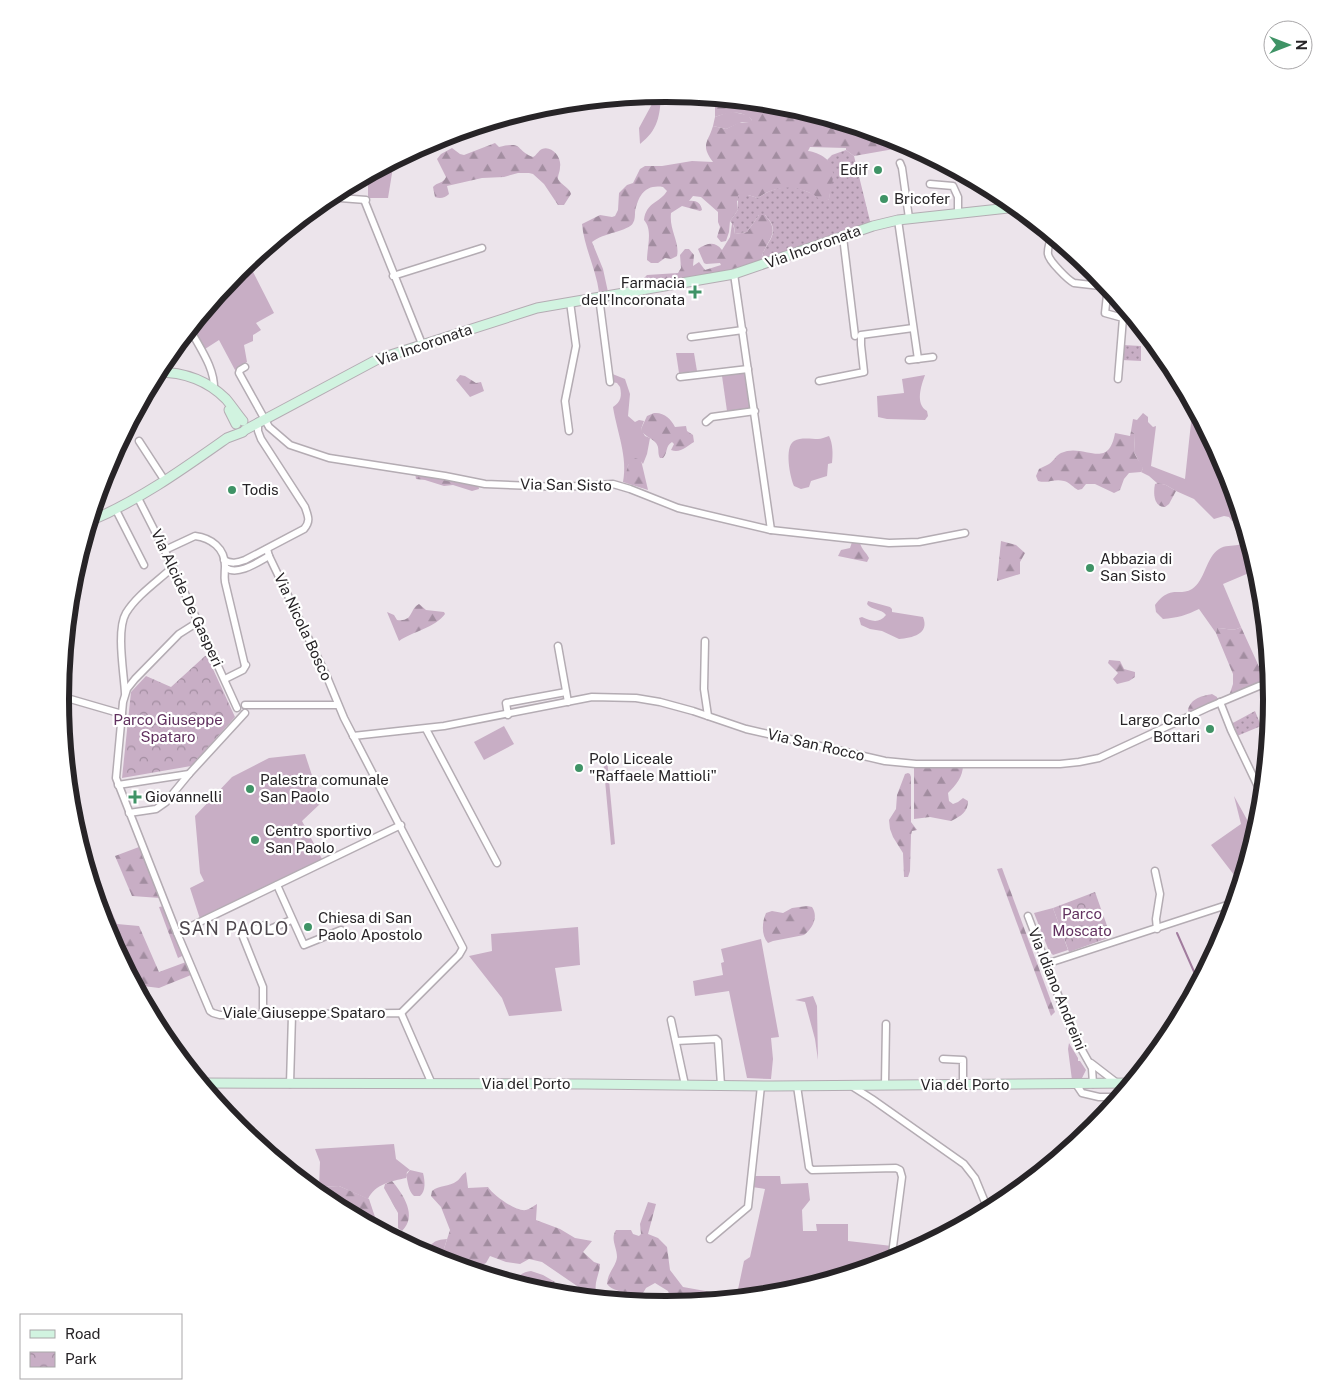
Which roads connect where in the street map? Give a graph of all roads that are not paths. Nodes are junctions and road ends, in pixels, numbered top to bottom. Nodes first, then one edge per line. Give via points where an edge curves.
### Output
1 (900, 163) dead end
2 (930, 184) dead end
3 (340, 198) edge
4 (1007, 208) edge
5 (958, 213) junction
6 (909, 218) junction
7 (898, 220) junction
8 (843, 237) junction
9 (1050, 241) edge
10 (482, 248) dead end
11 (734, 274) junction
12 (393, 276) junction
13 (1097, 285) edge
14 (1107, 296) edge
15 (599, 297) junction
16 (570, 302) junction
17 (913, 328) junction
18 (742, 330) junction
19 (193, 334) edge
20 (855, 336) dead end
21 (691, 337) dead end
22 (422, 344) junction
23 (933, 357) dead end
24 (918, 359) junction
25 (908, 360) dead end
26 (246, 367) dead end
27 (748, 369) junction
28 (166, 372) edge
29 (680, 377) dead end
30 (1118, 379) dead end
31 (819, 381) dead end
32 (610, 382) dead end
33 (215, 390) junction
34 (755, 411) junction
35 (261, 421) junction
36 (706, 422) dead end
37 (241, 426) junction
38 (570, 431) dead end
39 (260, 439) junction
40 (139, 441) dead end
41 (165, 481) junction
42 (138, 498) junction
43 (116, 510) junction
44 (97, 517) edge
45 (771, 530) junction
46 (965, 533) dead end
47 (267, 549) junction
48 (165, 550) junction
49 (269, 556) junction
50 (224, 560) junction
51 (144, 565) dead end
52 (173, 567) junction
53 (227, 569) junction
54 (198, 622) junction
55 (705, 641) dead end
56 (558, 646) dead end
57 (225, 679) junction
58 (1264, 685) edge
59 (566, 692) junction
60 (125, 694) junction
61 (69, 698) edge
62 (568, 702) junction
63 (1220, 702) junction
64 (338, 705) junction
65 (242, 709) junction
66 (122, 714) junction
67 (508, 714) junction
68 (708, 716) junction
69 (426, 729) junction
70 (353, 736) junction
71 (189, 774) junction
72 (118, 785) junction
73 (1258, 786) edge
74 (128, 813) junction
75 (401, 825) junction
76 (497, 864) dead end
77 (1155, 871) dead end
78 (277, 885) junction
79 (1228, 905) edge
80 (1028, 916) dead end
81 (289, 921) dead end
82 (1157, 929) junction
83 (341, 930) dead end
84 (177, 933) junction
85 (1046, 964) junction
86 (401, 1012) junction
87 (292, 1014) junction
88 (263, 1015) junction
89 (671, 1020) dead end
90 (886, 1024) dead end
91 (676, 1041) junction
92 (943, 1059) dead end
93 (1088, 1061) junction
94 (208, 1083) edge
95 (1117, 1083) junction
96 (1125, 1083) edge
97 (290, 1084) junction
98 (432, 1084) junction
99 (1076, 1084) junction
100 (1093, 1084) junction
101 (685, 1085) junction
102 (721, 1085) junction
103 (885, 1085) junction
104 (963, 1085) junction
105 (761, 1086) junction
106 (797, 1086) junction
107 (850, 1086) junction
108 (1113, 1097) edge
109 (986, 1205) edge
110 (710, 1239) dead end
111 (892, 1253) edge

1 - 6 street
2 - 5 street via 954,186
3 - 12 street via 365,201
4 - 5 main road, Via Incoronata
5 - 6 main road, Via Incoronata
6 - 7 main road, Via Incoronata
7 - 8 main road, Via Incoronata
7 - 17 street
8 - 11 main road, Via Incoronata
8 - 20 street
9 - 13 street via 1049,257 1070,281
10 - 12 street
11 - 15 main road, Via Incoronata
11 - 18 street
12 - 22 street
14 - 30 street via 1105,313 1123,318
15 - 16 main road, Via Incoronata
15 - 32 street
16 - 22 main road, Via Incoronata via 524,312
16 - 38 street via 576,346 565,401
17 - 24 street
17 - 31 street via 861,336 864,372
18 - 21 street
18 - 27 street
19 - 33 street via 211,370
22 - 35 main road, Via Incoronata via 378,359
23 - 24 street
24 - 25 street
26 - 35 street via 239,373
27 - 29 street
27 - 34 street
28 - 33 main road via 180,373
33 - 37 main road via 226,400
34 - 36 street via 712,416
34 - 45 street
35 - 37 main road, Via Incoronata
35 - 39 street
35 - 45 street, Via San Sisto via 290,445 328,458 485,484 561,487 613,484 678,508
37 - 39 street
37 - 41 main road, Via Incoronata
39 - 47 street via 304,507 309,521 304,529
40 - 41 street
41 - 42 main road, Via Incoronata
42 - 43 main road, Via Incoronata
42 - 48 street, Via Alcide De Gasperi
43 - 44 main road, Via Incoronata
43 - 51 street
45 - 46 street, Via San Sisto via 889,543 920,542
47 - 49 street, Via Nicola Bosco
47 - 50 street via 239,562
48 - 50 street via 195,536 216,544
48 - 52 street, Via Alcide De Gasperi
49 - 53 street via 241,569
49 - 64 street, Via Nicola Bosco
50 - 53 street
52 - 54 street, Via Alcide De Gasperi
52 - 60 street via 125,614 121,638
53 - 57 street via 224,574 246,666
54 - 57 street, Via Alcide De Gasperi
54 - 60 street, Viale Giuseppe Spataro via 173,640
55 - 68 street via 704,689
56 - 59 street
57 - 65 street, Via Alcide De Gasperi via 234,700
58 - 63 street, Via San Rocco
59 - 62 street
59 - 67 street via 506,704
60 - 66 street, Viale Giuseppe Spataro
61 - 66 street
62 - 67 street, Via San Rocco
62 - 68 street, Via San Rocco via 592,697 636,698
63 - 68 street, Via San Rocco via 1098,758 1060,764 885,761 746,729
63 - 73 street
64 - 65 street, Via Alcide De Gasperi via 256,705
64 - 70 street
65 - 71 street via 238,721
66 - 72 street, Viale Giuseppe Spataro
67 - 69 street, Via San Rocco
69 - 70 street, Via San Rocco
69 - 76 street
70 - 75 street
71 - 72 street
71 - 74 street via 156,809
72 - 74 street, Viale Giuseppe Spataro
74 - 84 street, Viale Giuseppe Spataro
75 - 78 street
75 - 86 street via 463,948 459,956
77 - 82 street via 1160,894
78 - 83 street via 304,945
78 - 84 street
79 - 82 street
80 - 85 street, Via Idiano Andreini
81 - 88 street via 268,930 265,925 243,937 263,987
82 - 85 street
84 - 88 street, Viale Giuseppe Spataro via 212,1013
85 - 93 street, Via Idiano Andreini via 1073,1034
86 - 87 street, Viale Giuseppe Spataro
86 - 98 street, Viale Giuseppe Spataro
87 - 88 street, Viale Giuseppe Spataro
87 - 97 street
89 - 91 street
90 - 103 street
91 - 101 street
91 - 102 street via 716,1039
92 - 104 street via 962,1060
93 - 95 street, Via Idiano Andreini
93 - 100 street, Via Idiano Andreini
94 - 97 main road, Via del Porto
95 - 96 main road, Via del Porto
95 - 100 main road, Via del Porto
97 - 98 main road, Via del Porto
98 - 101 main road, Via del Porto
99 - 100 main road, Via del Porto
99 - 104 main road, Via del Porto
99 - 108 street via 1082,1093
101 - 102 main road, Via del Porto
102 - 105 main road, Via del Porto
103 - 104 main road, Via del Porto
103 - 107 main road, Via del Porto
105 - 106 main road, Via del Porto
105 - 110 street via 748,1207
106 - 107 main road, Via del Porto
106 - 111 street via 812,1170 900,1170 902,1177
107 - 109 street via 964,1164 975,1178

